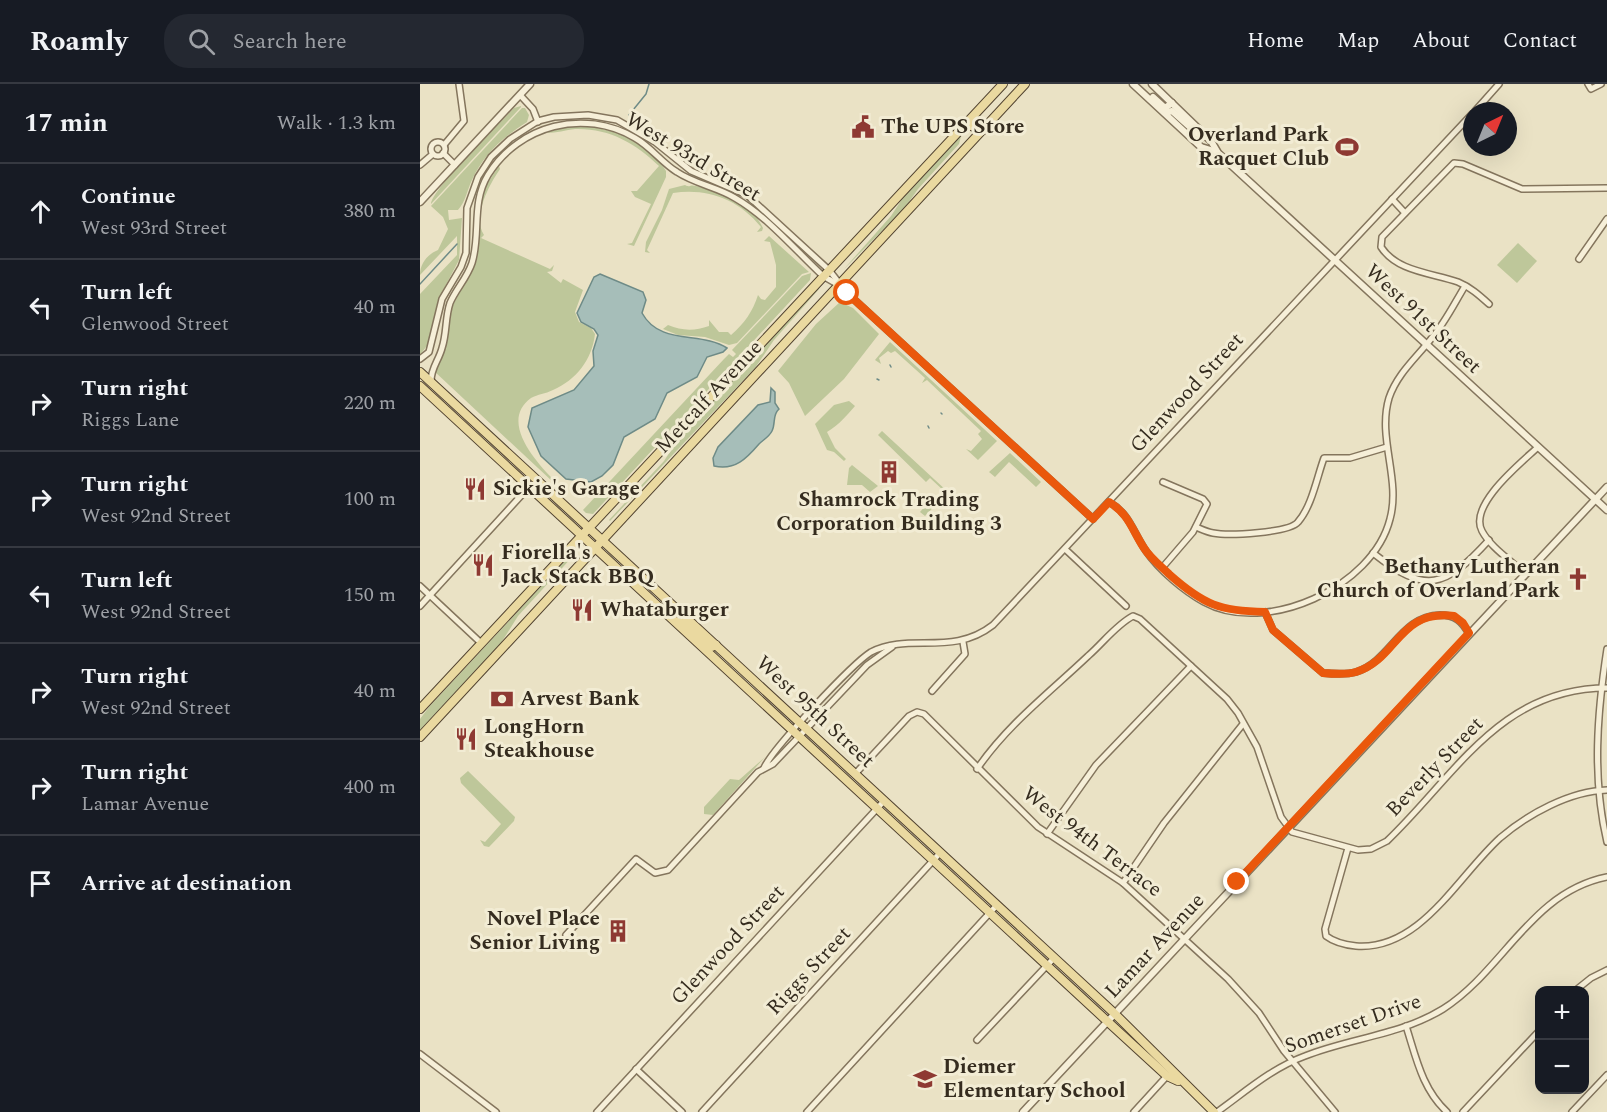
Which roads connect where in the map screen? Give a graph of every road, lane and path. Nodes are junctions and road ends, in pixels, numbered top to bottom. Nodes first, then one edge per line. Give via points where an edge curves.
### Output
1 (459, 84) edge
2 (530, 84) edge
3 (1003, 84) edge
4 (1025, 84) edge
5 (1152, 84) edge
6 (1499, 84) edge
7 (1588, 84) edge
8 (1601, 84) edge
9 (1135, 86) edge
10 (520, 95) junction
11 (1482, 102) edge
12 (1172, 103) junction
13 (1165, 113) junction
14 (538, 121) junction
15 (968, 121) junction
16 (1463, 123) edge
17 (541, 130) junction
18 (638, 130) junction
19 (983, 130) junction
20 (1206, 136) junction
21 (634, 137) junction
22 (444, 145) junction
23 (443, 153) junction
24 (1218, 153) junction
25 (433, 154) junction
26 (420, 165) edge
27 (455, 165) junction
28 (1607, 188) edge
29 (1392, 199) junction
30 (420, 203) edge
31 (1405, 213) junction
32 (1607, 219) edge
33 (1579, 259) dead end
34 (1335, 260) junction
35 (826, 273) junction
36 (839, 284) junction
37 (1465, 285) junction
38 (1489, 304) dead end
39 (435, 325) junction
40 (445, 326) junction
41 (1426, 345) junction
42 (420, 358) edge
43 (420, 372) edge
44 (431, 381) junction
45 (420, 386) edge
46 (1387, 447) junction
47 (1538, 447) junction
48 (1162, 482) dead end
49 (530, 487) junction
50 (1607, 487) edge
51 (1595, 500) junction
52 (1109, 502) junction
53 (1607, 510) edge
54 (1093, 519) junction
55 (590, 527) junction
56 (1196, 527) junction
57 (582, 536) junction
58 (602, 538) junction
59 (1489, 540) junction
60 (594, 547) junction
61 (1065, 549) junction
62 (1372, 553) junction
63 (1162, 568) junction
64 (1525, 574) junction
65 (420, 586) edge
66 (430, 596) junction
67 (420, 606) edge
68 (1126, 606) dead end
69 (1265, 612) junction
70 (670, 620) junction
71 (1469, 633) junction
72 (963, 642) junction
73 (481, 643) junction
74 (716, 645) junction
75 (1607, 650) edge
76 (1191, 666) junction
77 (1604, 688) edge
78 (932, 691) dead end
79 (420, 709) edge
80 (1243, 724) junction
81 (804, 726) junction
82 (796, 734) junction
83 (420, 736) edge
84 (977, 769) junction
85 (855, 774) junction
86 (1599, 790) junction
87 (1607, 790) edge
88 (884, 801) junction
89 (877, 808) junction
90 (1288, 827) junction
91 (1047, 834) junction
92 (1607, 843) edge
93 (1348, 848) junction
94 (940, 853) junction
95 (933, 861) junction
96 (1607, 877) edge
97 (1123, 883) junction
98 (997, 905) junction
99 (990, 913) junction
100 (566, 935) dead end
101 (1185, 938) junction
102 (1054, 958) junction
103 (1047, 966) junction
104 (1607, 970) edge
105 (1581, 986) edge
106 (1114, 1013) junction
107 (1107, 1021) junction
108 (1406, 1026) junction
109 (1535, 1034) edge
110 (977, 1040) dead end
111 (420, 1054) edge
112 (1292, 1061) junction
113 (636, 1070) junction
114 (1607, 1075) edge
115 (1167, 1076) junction
116 (1182, 1083) junction
117 (496, 1112) edge
118 (597, 1112) edge
119 (682, 1112) edge
120 (702, 1112) edge
121 (807, 1112) edge
122 (1023, 1112) edge
123 (1134, 1112) edge
124 (1215, 1112) edge
125 (1335, 1112) edge
126 (1447, 1112) edge
127 (1463, 1112) edge
128 (1572, 1112) edge

1 - 22 street via 464,121
2 - 10 street
3 - 15 main road, Metcalf Avenue
4 - 19 main road, Metcalf Avenue
5 - 12 street, West 91st Street
6 - 11 street, Glenwood Street
7 - 8 street via 1591,89
9 - 12 street via 1166,108
9 - 13 street, West 91st Street
10 - 14 street
10 - 27 street
12 - 20 street, West 91st Street
13 - 20 street via 1172,111 1201,137
13 - 24 street, West 91st Street via 1201,147
14 - 17 street
14 - 18 street, West 93rd Street via 588,115 617,120
14 - 39 street, West 93rd Street via 499,149 478,177 467,207 466,253 442,299
15 - 19 main road
15 - 35 main road, Metcalf Avenue
16 - 29 street, Glenwood Street
17 - 21 street, West 93rd Street via 568,123 590,123
17 - 40 street, West 93rd Street via 506,153 484,182 477,203 472,264 450,303
18 - 21 street
18 - 35 street, West 93rd Street via 691,171 747,195
19 - 36 main road, Metcalf Avenue
20 - 24 street, West 91st Street
21 - 35 street, West 93rd Street via 674,171 743,203
22 - 23 street
22 - 25 street via 433,143
23 - 25 street
23 - 27 street
24 - 34 street, West 91st Street
25 - 26 street
27 - 30 street
28 - 31 street, West 91st Street via 1522,189 1457,162
29 - 31 street
29 - 34 street, Glenwood Street
31 - 37 street, West 91st Street via 1381,240 1383,251 1400,264
32 - 33 street
34 - 41 street, West 91st Street
34 - 52 street, Glenwood Street
35 - 36 street, West 93rd Street
35 - 55 main road, Metcalf Avenue
36 - 54 street, West 93rd Street
36 - 58 main road, Metcalf Avenue
37 - 38 street, West 91st Street
37 - 41 street
39 - 40 street
39 - 42 street, West 93rd Street via 429,352
40 - 44 street, West 93rd Street
41 - 46 street via 1402,373 1389,398
41 - 47 street, West 91st Street
43 - 44 main road, West 95th Street
44 - 55 main road, West 95th Street
45 - 49 main road, West 95th Street
46 - 56 street via 1350,458 1324,458 1304,511 1290,528 1215,534
46 - 62 street via 1393,507 1386,532
47 - 51 street, West 91st Street
47 - 59 street via 1507,474 1482,508 1480,528
48 - 56 street via 1207,504
49 - 57 main road, West 95th Street
49 - 66 street
50 - 51 street, Lamar Avenue
51 - 53 street, West 91st Street
51 - 64 street, Lamar Avenue
52 - 54 street, Glenwood Street
52 - 63 street via 1128,518 1142,546
54 - 61 street, Glenwood Street
55 - 57 main road, Metcalf Avenue
55 - 58 main road, West 95th Street
56 - 63 street
57 - 60 main road, West 95th Street
57 - 73 main road, Metcalf Avenue
58 - 60 main road, Metcalf Avenue
58 - 74 main road, West 95th Street
59 - 62 street via 1455,574 1438,580 1401,573
59 - 64 street
60 - 70 main road, West 95th Street
60 - 83 main road, Metcalf Avenue
61 - 68 street
61 - 72 street, Glenwood Street via 993,626
62 - 69 street via 1357,571 1328,592 1298,605
63 - 69 street via 1190,593 1211,605 1233,611
64 - 71 street, Lamar Avenue
65 - 66 street
66 - 67 street
66 - 73 street
69 - 71 street via 1273,630 1323,673 1357,672 1379,657 1416,620 1430,615 1454,616
70 - 74 main road via 685,624 712,647
70 - 82 main road, West 95th Street
71 - 90 street, Lamar Avenue
72 - 78 street via 964,654
72 - 81 street via 892,647 867,664
73 - 79 main road, Metcalf Avenue
74 - 81 main road, West 95th Street
75 - 77 street
76 - 80 street via 1227,699
76 - 84 street via 1133,616 1033,703
76 - 91 street via 1106,754
77 - 86 street via 1597,738
77 - 93 street, Beverly Street via 1566,691 1514,713 1488,733 1387,841 1371,849
80 - 90 street via 1257,747
80 - 97 street via 1164,823
81 - 82 street
81 - 85 main road, West 95th Street
82 - 89 main road, West 95th Street
82 - 100 street via 668,870 655,873 636,859
84 - 85 street, West 94th Terrace via 924,714 917,712
84 - 91 street, West 94th Terrace
85 - 88 main road, West 95th Street
86 - 87 street
86 - 92 street
86 - 93 street via 1548,807 1517,825 1420,923 1400,938 1370,946 1332,941 1326,936
88 - 89 street, Glenwood Street
88 - 94 main road, West 95th Street
89 - 95 main road, West 95th Street
89 - 113 street, Glenwood Street
90 - 93 street, Beverly Street via 1300,835
90 - 101 street, Lamar Avenue
91 - 97 street, West 94th Terrace
94 - 95 street, Riggs Street
94 - 98 main road, West 95th Street
95 - 99 main road, West 95th Street
95 - 120 street, Riggs Street
96 - 108 street, Somerset Drive via 1581,885 1554,901 1455,1001
97 - 101 street, West 94th Terrace
98 - 99 street
98 - 102 main road, West 95th Street
99 - 103 main road, West 95th Street
99 - 121 street
101 - 106 street, Lamar Avenue
101 - 112 street, West 94th Terrace via 1244,995
102 - 103 street
102 - 106 main road, West 95th Street
103 - 107 main road, West 95th Street
103 - 110 street
104 - 105 street
106 - 107 street, Lamar Avenue
106 - 116 main road, West 95th Street via 1159,1055
107 - 115 main road, West 95th Street
107 - 122 street, Lamar Avenue
108 - 112 street, Somerset Drive
108 - 126 street via 1423,1079
109 - 127 street
111 - 117 street
112 - 124 street, Somerset Drive
112 - 125 street, West 94th Terrace
113 - 118 street, Glenwood Street
113 - 119 street
114 - 128 street
115 - 116 main road, West 95th Street
115 - 123 street
116 - 124 main road, West 95th Street

